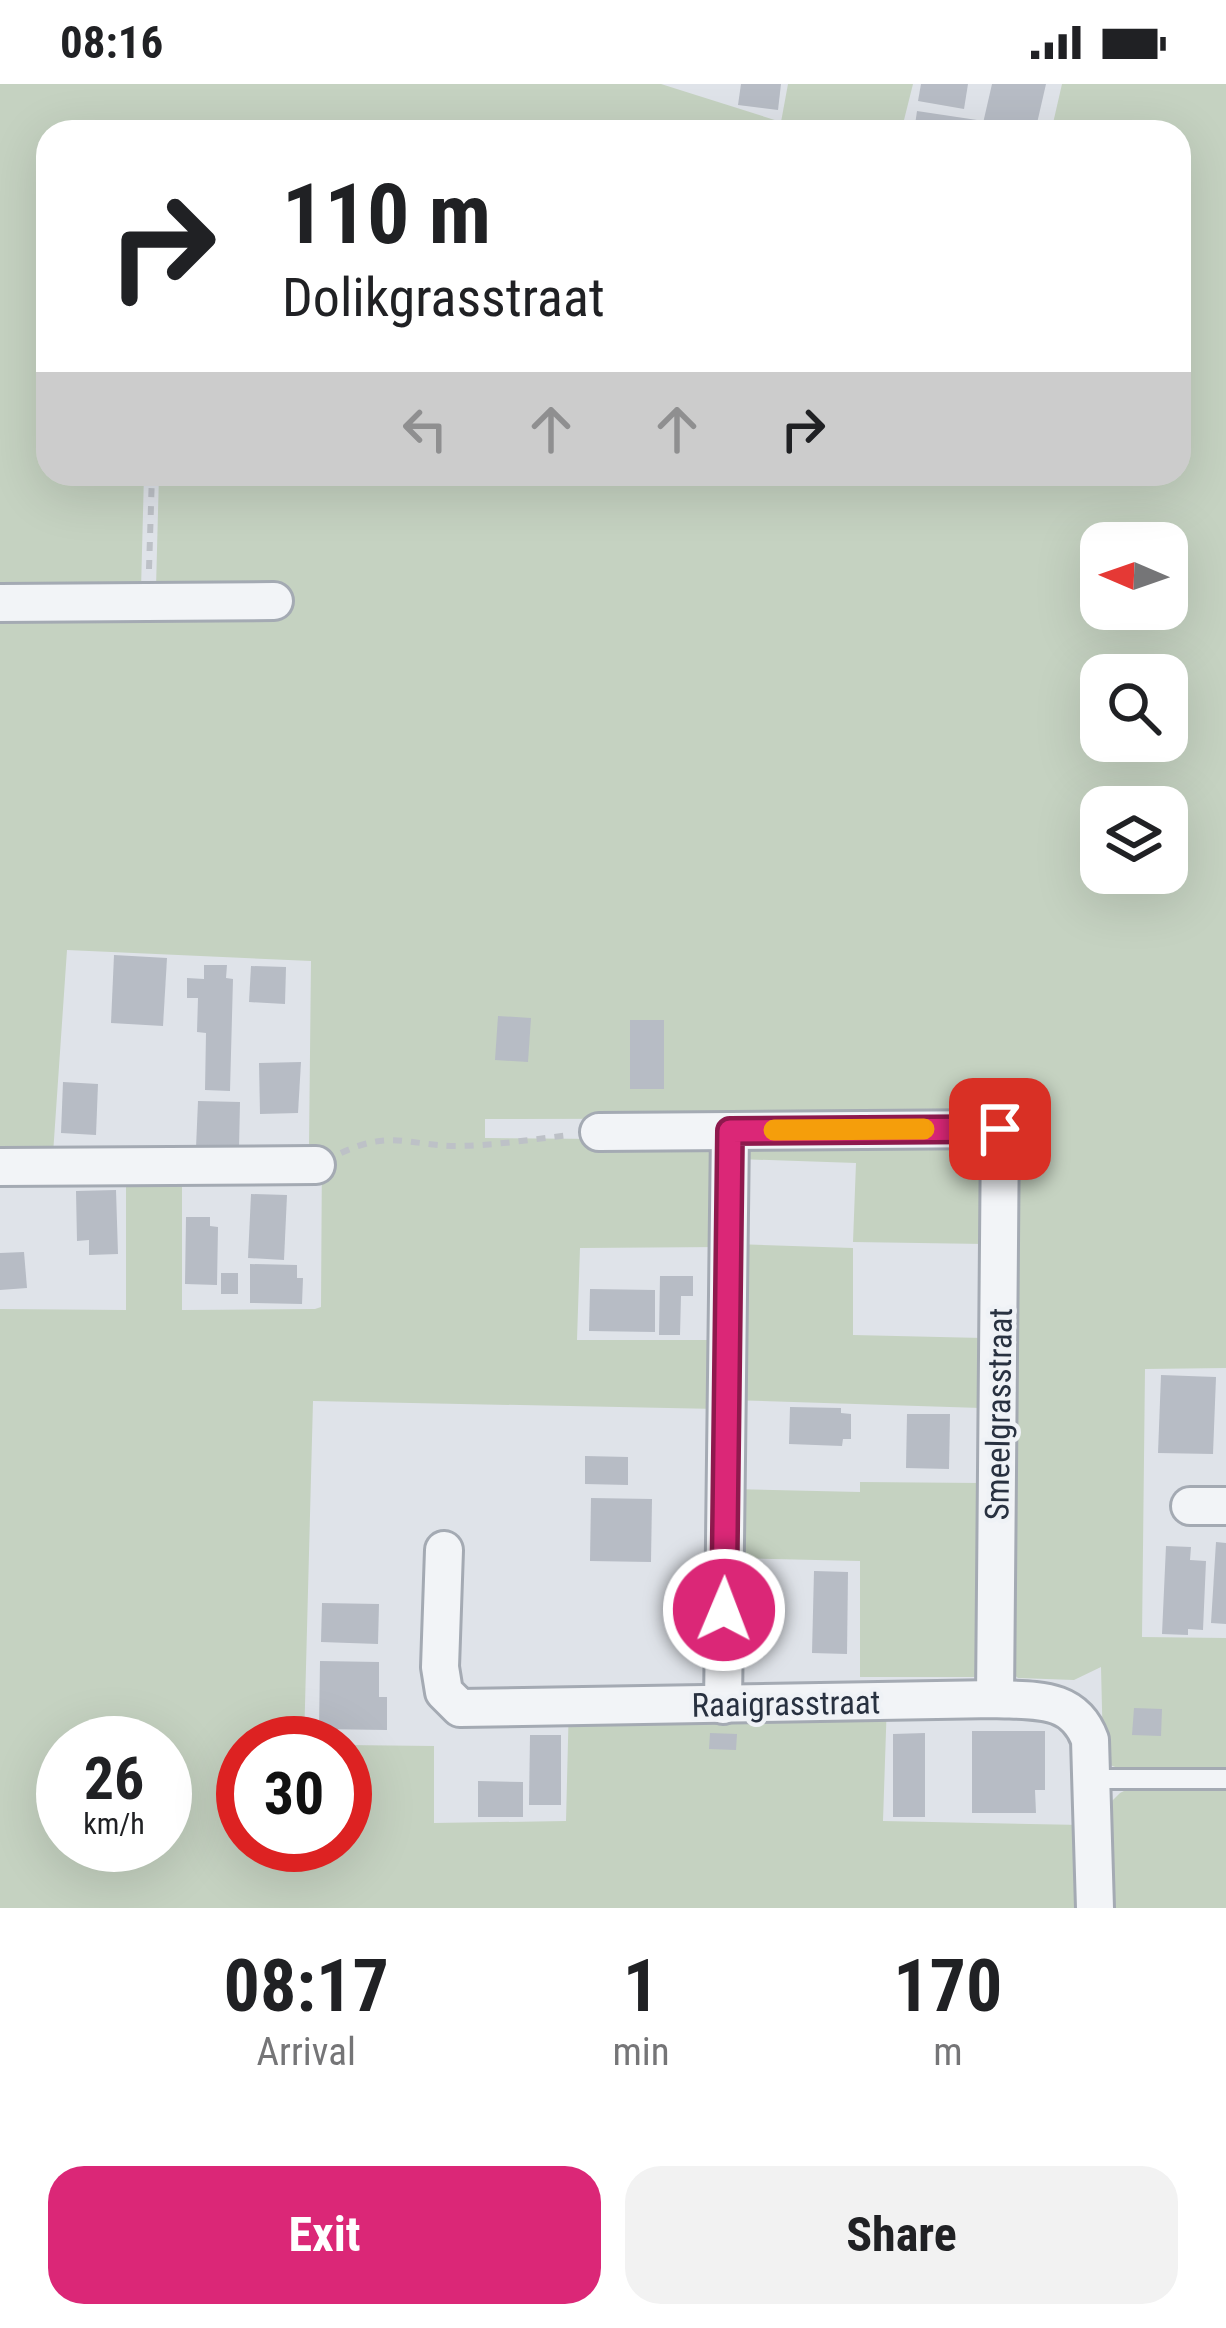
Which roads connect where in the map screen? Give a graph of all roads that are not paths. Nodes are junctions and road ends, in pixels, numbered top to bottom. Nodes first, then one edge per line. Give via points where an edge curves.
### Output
1 (274, 601) dead end
2 (0, 603) edge
3 (730, 1131) junction
4 (599, 1132) road end
5 (316, 1165) road end
6 (0, 1167) edge
7 (444, 1550) dead end
8 (995, 1699) junction
9 (723, 1706) junction
10 (1226, 1779) edge
11 (1092, 1780) junction
12 (1095, 1908) edge

1 - 2 street
3 - 4 street
3 - 8 street, Smeelgrasstraat via 1000,1129
3 - 9 street
5 - 6 street
7 - 9 street, Raaigrasstraat via 440,1667 444,1692 460,1708
8 - 9 street, Raaigrasstraat
8 - 11 street, Raaigrasstraat via 1054,1702 1076,1715 1090,1740
10 - 11 lane
11 - 12 street, Raaigrasstraat

